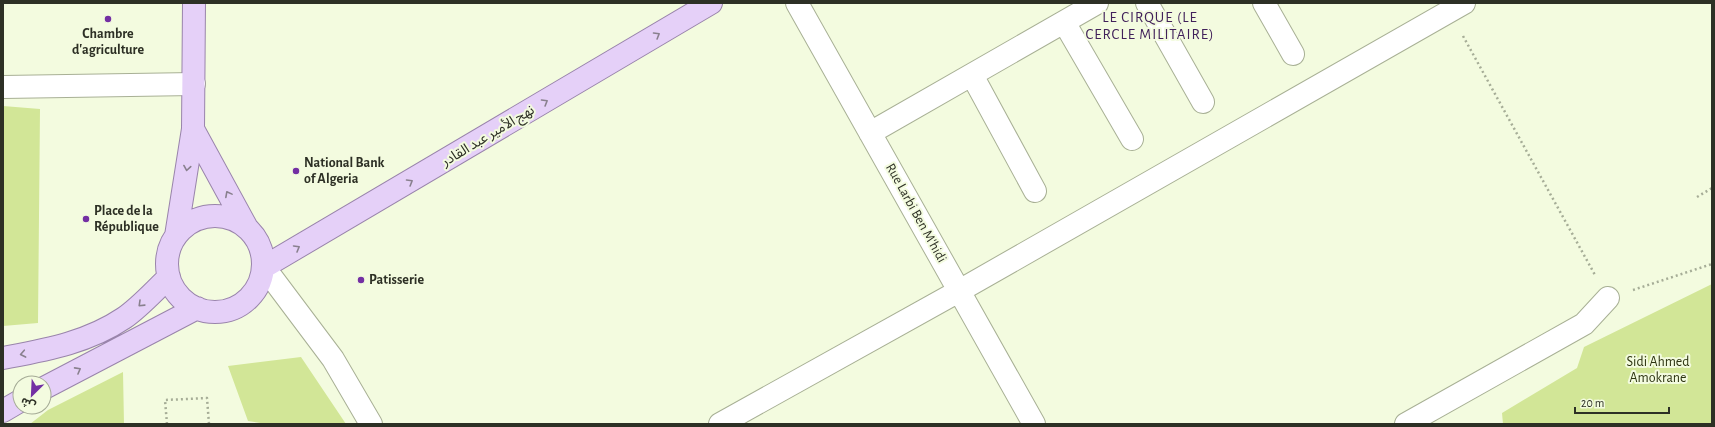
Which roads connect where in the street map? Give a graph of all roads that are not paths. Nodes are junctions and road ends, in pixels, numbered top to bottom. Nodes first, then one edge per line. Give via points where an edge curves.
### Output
1 (194, 3) edge
2 (711, 3) edge
3 (797, 3) edge
4 (1097, 3) edge
5 (1147, 3) edge
6 (1264, 3) edge
7 (1453, 6) edge
8 (1064, 22) junction
9 (1293, 54) dead end
10 (972, 75) junction
11 (194, 84) junction
12 (3, 87) edge
13 (1203, 102) dead end
14 (194, 129) junction
15 (870, 133) junction
16 (1132, 140) dead end
17 (1035, 191) dead end
18 (247, 228) junction
19 (176, 236) junction
20 (264, 268) junction
21 (169, 278) junction
22 (959, 291) junction
23 (1608, 298) road end
24 (197, 308) junction
25 (3, 358) edge
26 (52, 384) edge
27 (12, 406) edge
28 (3, 411) edge
29 (371, 424) edge
30 (720, 424) edge
31 (1034, 424) edge
32 (1406, 424) edge

1 - 11 main road
20 -> 2 main road, نهج الأمير عبد القادر
3 - 15 street, Rue Larbi Ben M'hidi
4 - 8 street
5 - 13 street
6 - 9 street
7 - 22 street
8 - 10 street
8 - 16 street
10 - 15 street
10 - 17 street
11 - 12 street
11 - 14 main road
18 -> 14 main road
14 -> 19 main road
15 - 22 street, Rue Larbi Ben M'hidi
18 - 19 main road via 233,220 217,216 194,221
18 - 20 main road via 256,239 262,253
19 - 21 main road via 167,263
20 - 24 main road via 255,292 246,302 222,312 209,312
20 - 29 street via 332,359
21 - 24 main road via 185,301
21 -> 25 main road via 136,309 94,335 54,348
22 - 30 street
22 - 31 street, Rue Larbi Ben M'hidi
23 - 32 street via 1584,324
26 -> 24 main road
27 - 28 main road

